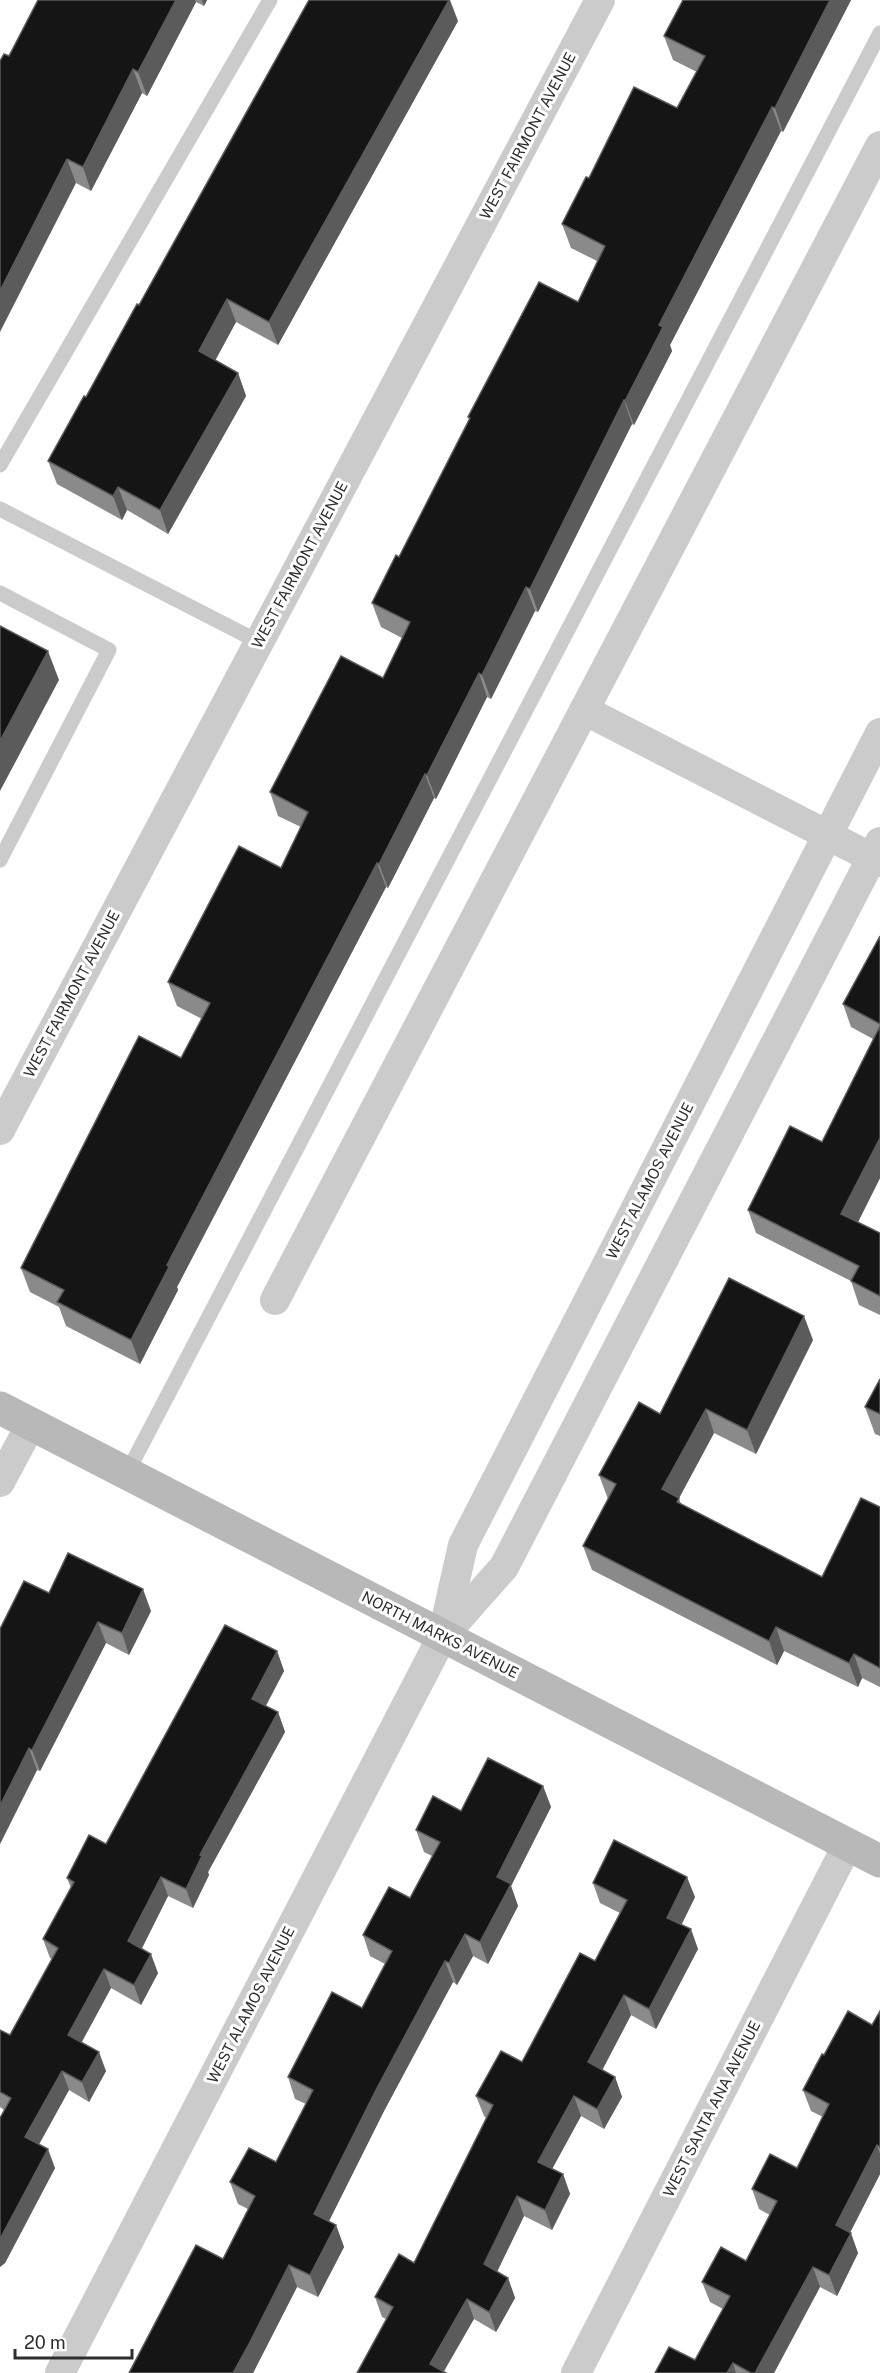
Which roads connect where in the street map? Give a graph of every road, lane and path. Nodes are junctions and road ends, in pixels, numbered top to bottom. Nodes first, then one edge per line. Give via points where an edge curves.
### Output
1 (270, 0) edge
2 (600, 0) edge
3 (880, 33) edge
4 (880, 146) edge
5 (0, 465) edge
6 (0, 509) edge
7 (0, 593) edge
8 (259, 642) junction
9 (584, 710) junction
10 (880, 733) edge
11 (826, 836) junction
12 (877, 854) edge
13 (0, 860) edge
14 (0, 1130) edge
15 (275, 1300) dead end
16 (0, 1407) edge
17 (31, 1424) junction
18 (127, 1473) junction
19 (0, 1482) edge
20 (442, 1637) junction
21 (848, 1844) junction
22 (880, 1861) edge
23 (60, 2373) edge
24 (576, 2373) edge

1 - 5 lane
2 - 8 street, WEST FAIRMONT AVENUE
3 - 18 lane
4 - 9 street
6 - 8 lane
7 - 13 lane via 109,650
8 - 14 street, WEST FAIRMONT AVENUE
9 - 11 street
9 - 15 street
10 - 11 street, WEST ALAMOS AVENUE
11 - 12 street
11 - 20 street, WEST ALAMOS AVENUE via 463,1545
12 - 20 street, WEST ALAMOS AVENUE via 504,1567
16 - 17 main road, NORTH MARKS AVENUE
17 - 18 main road, NORTH MARKS AVENUE
17 - 19 street
18 - 20 main road, NORTH MARKS AVENUE
20 - 21 main road, NORTH MARKS AVENUE
20 - 23 street, WEST ALAMOS AVENUE
21 - 22 main road, NORTH MARKS AVENUE
21 - 24 street, WEST SANTA ANA AVENUE

